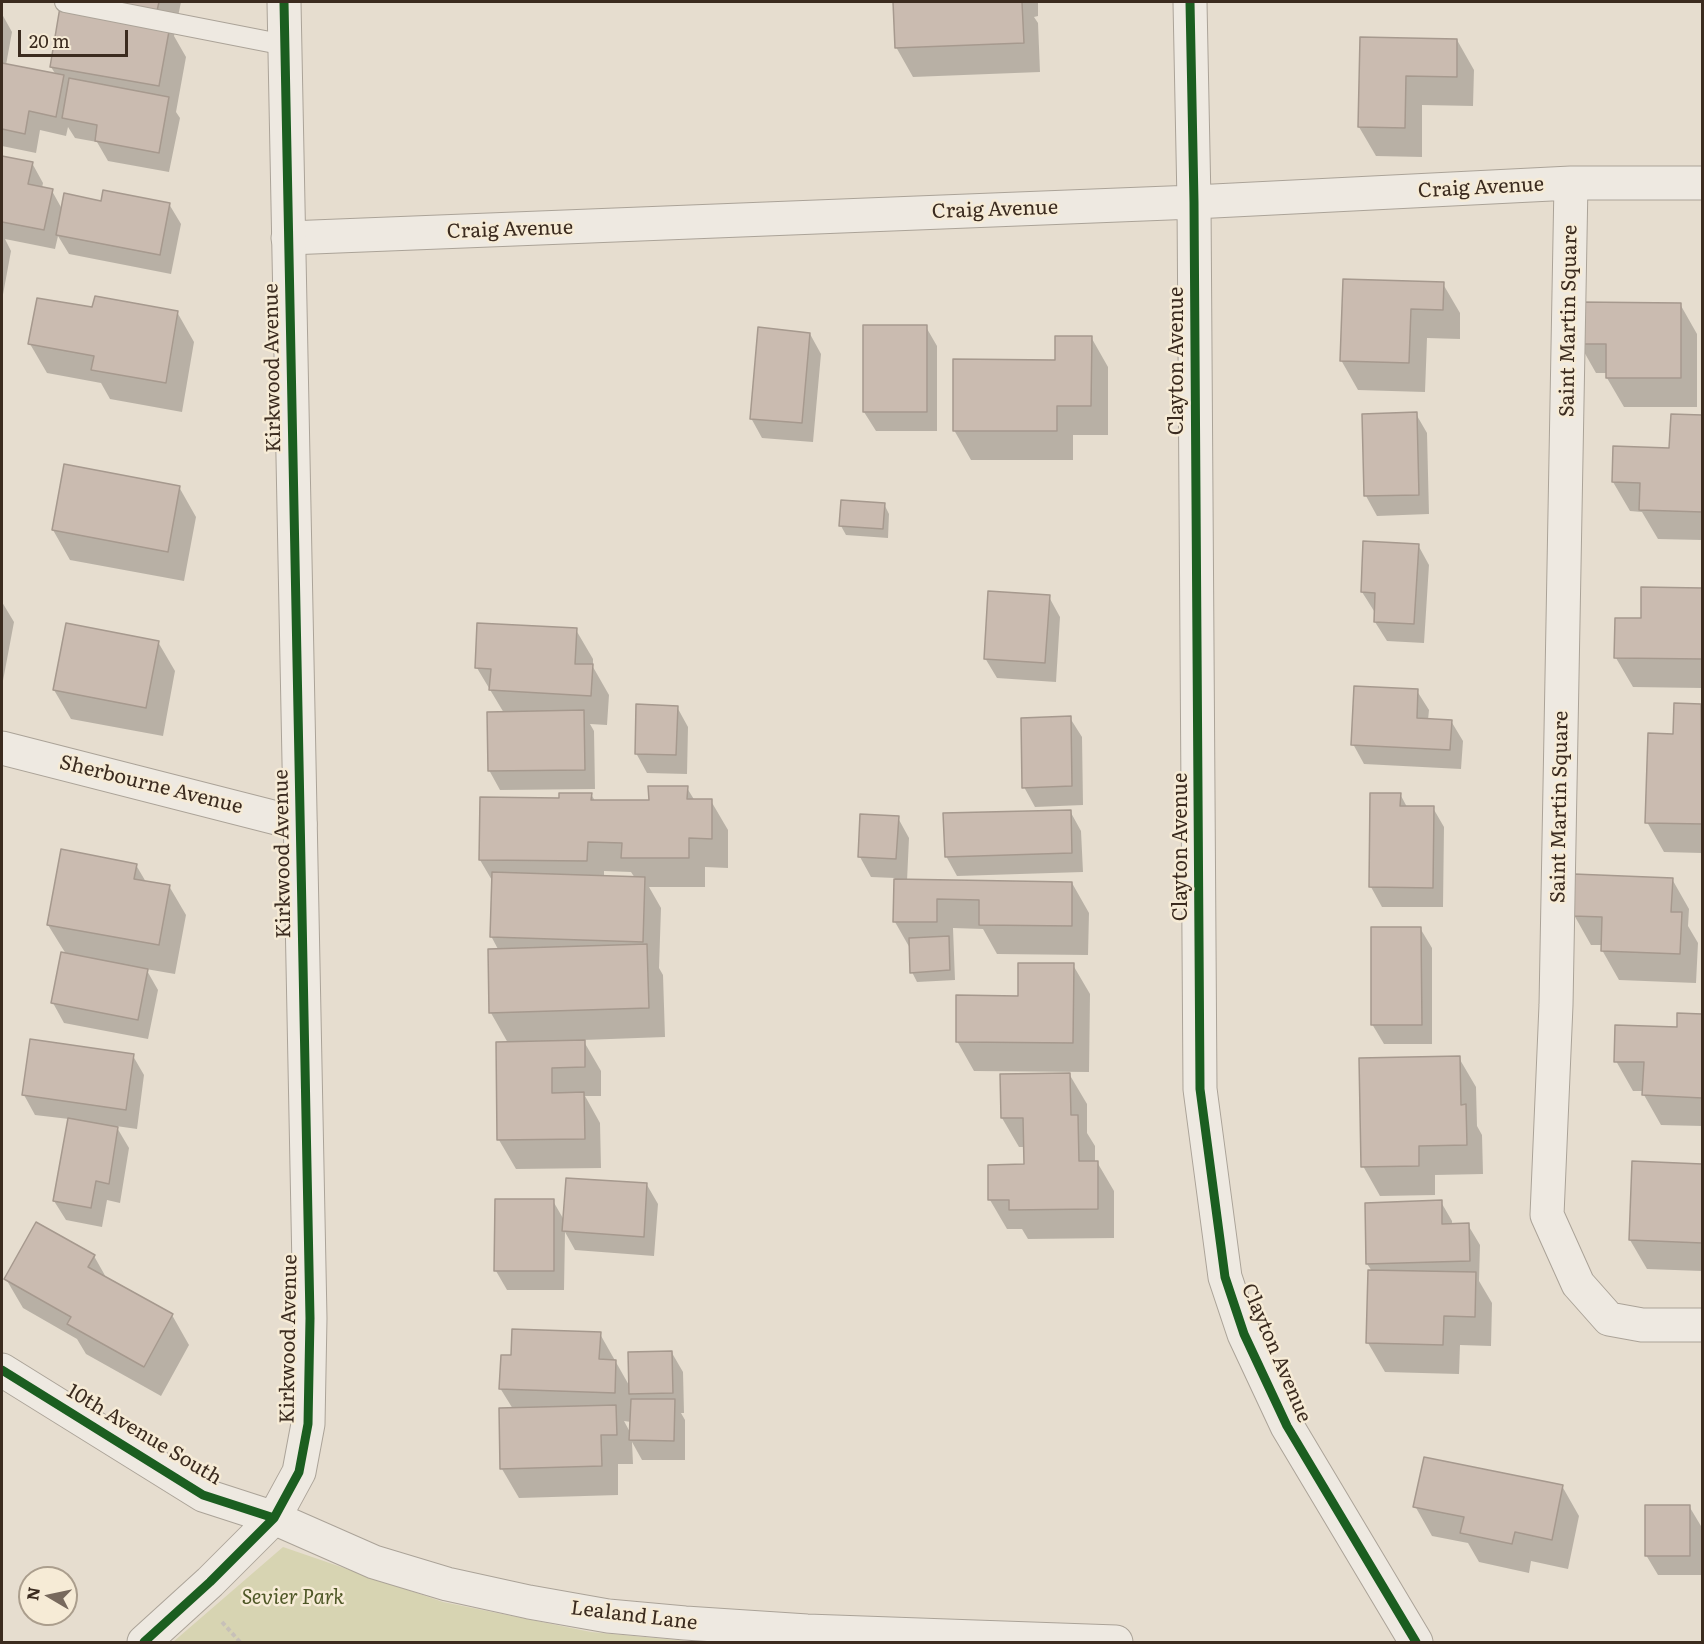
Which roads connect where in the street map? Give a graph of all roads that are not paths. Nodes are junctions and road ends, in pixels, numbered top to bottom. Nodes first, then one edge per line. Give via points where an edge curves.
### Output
1 (65, 2) edge
2 (284, 2) edge
3 (1190, 2) edge
4 (285, 45) junction
5 (1572, 183) junction
6 (1702, 183) edge
7 (1194, 202) junction
8 (288, 238) junction
9 (2, 748) edge
10 (300, 824) junction
11 (1702, 1325) edge
12 (2, 1370) edge
13 (274, 1518) junction
14 (932, 1639) edge
15 (144, 1642) edge
16 (1116, 1642) edge
17 (1416, 1642) edge

1 - 4 lane
2 - 4 street, Kirkwood Avenue
3 - 7 street, Clayton Avenue
4 - 8 street, Kirkwood Avenue
5 - 6 street, Craig Avenue
5 - 7 street, Craig Avenue
5 - 11 street, Saint Martin Square via 1556,1005 1547,1215 1578,1284 1609,1319 1642,1325
7 - 8 street, Craig Avenue
7 - 17 street, Clayton Avenue via 1200,1089 1223,1266 1244,1334 1287,1426
8 - 10 street, Kirkwood Avenue
9 - 10 street, Sherbourne Avenue
10 - 13 street, Kirkwood Avenue via 310,1318 308,1424 299,1472
12 - 13 street, 10th Avenue South via 203,1495
13 - 14 street, Lealand Lane via 374,1562 447,1584 529,1602 608,1616
13 - 15 street, Kirkwood Avenue
14 - 16 street, Lealand Lane

